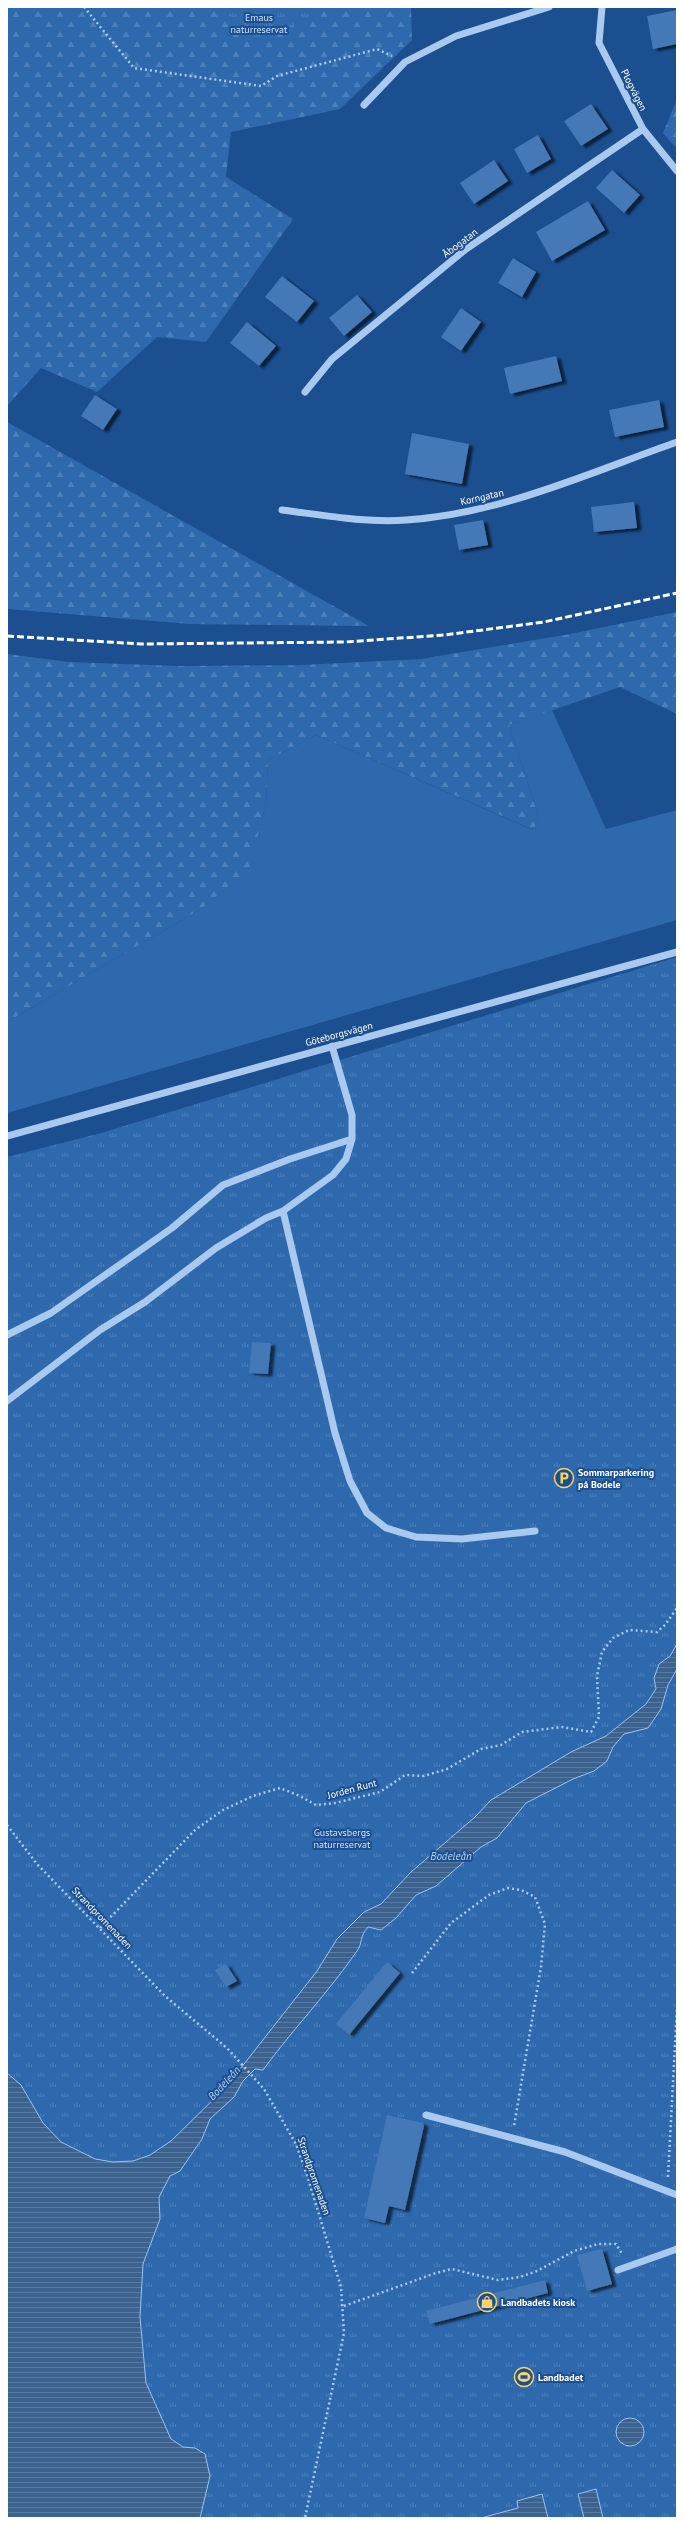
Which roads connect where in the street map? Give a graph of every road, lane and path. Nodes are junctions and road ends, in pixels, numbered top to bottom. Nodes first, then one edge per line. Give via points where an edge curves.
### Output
1 (84, 7) edge
2 (549, 7) edge
3 (602, 7) edge
4 (406, 62) junction
5 (364, 106) dead end
6 (643, 129) junction
7 (677, 171) edge
8 (305, 392) dead end
9 (677, 442) edge
10 (282, 510) dead end
11 (677, 952) edge
12 (332, 1046) junction
13 (7, 1136) edge
14 (352, 1139) junction
15 (283, 1211) junction
16 (7, 1335) edge
17 (7, 1401) edge
18 (535, 1531) dead end
19 (677, 1608) edge
20 (7, 1825) edge
21 (100, 1928) junction
22 (412, 1973) dead end
23 (677, 2007) edge
24 (426, 2115) dead end
25 (512, 2137) junction
26 (668, 2192) junction
27 (677, 2195) edge
28 (677, 2249) edge
29 (630, 2266) junction
30 (618, 2270) dead end
31 (344, 2306) junction
32 (305, 2518) edge

1 - 4 path via 134,68 262,86 277,76 377,49
2 - 4 street via 456,36
3 - 6 street, Plogvägen via 599,43
4 - 5 street
6 - 7 street, Plogvägen
6 - 8 street, Åbogatan via 466,249 332,359
9 - 10 street, Korngatan via 530,496 460,513 398,520
11 - 12 street, Göteborgsvägen
12 - 13 street, Göteborgsvägen
12 - 14 street via 352,1115
14 - 15 street via 346,1159 333,1175
14 - 16 street via 223,1185 172,1228 51,1313
15 - 17 street via 266,1218 216,1248 145,1302 100,1330
15 - 18 street via 335,1433 350,1481 367,1513 386,1528 416,1537 462,1540
19 - 21 path, Jorden Runt via 666,1625 657,1632 629,1630 613,1638 602,1652 597,1676 599,1718 591,1732 562,1727 522,1732 501,1745 482,1749 447,1768 424,1776 406,1775 380,1792 335,1803 316,1805 280,1788 253,1796 223,1810 195,1830
20 - 21 path, Strandpromenaden via 37,1864
21 - 31 path, Strandpromenaden via 164,1996 227,2048 264,2089 296,2144 330,2247
22 - 25 path via 451,1923 490,1895 508,1888 521,1890 534,1897 546,1924
23 - 26 path
24 - 25 street
25 - 26 street via 565,2152
26 - 27 street
28 - 29 street
29 - 30 street
29 - 31 path via 616,2244 598,2244 574,2251 520,2277 498,2280 452,2269
31 - 32 path, Strandpromenaden via 344,2333

